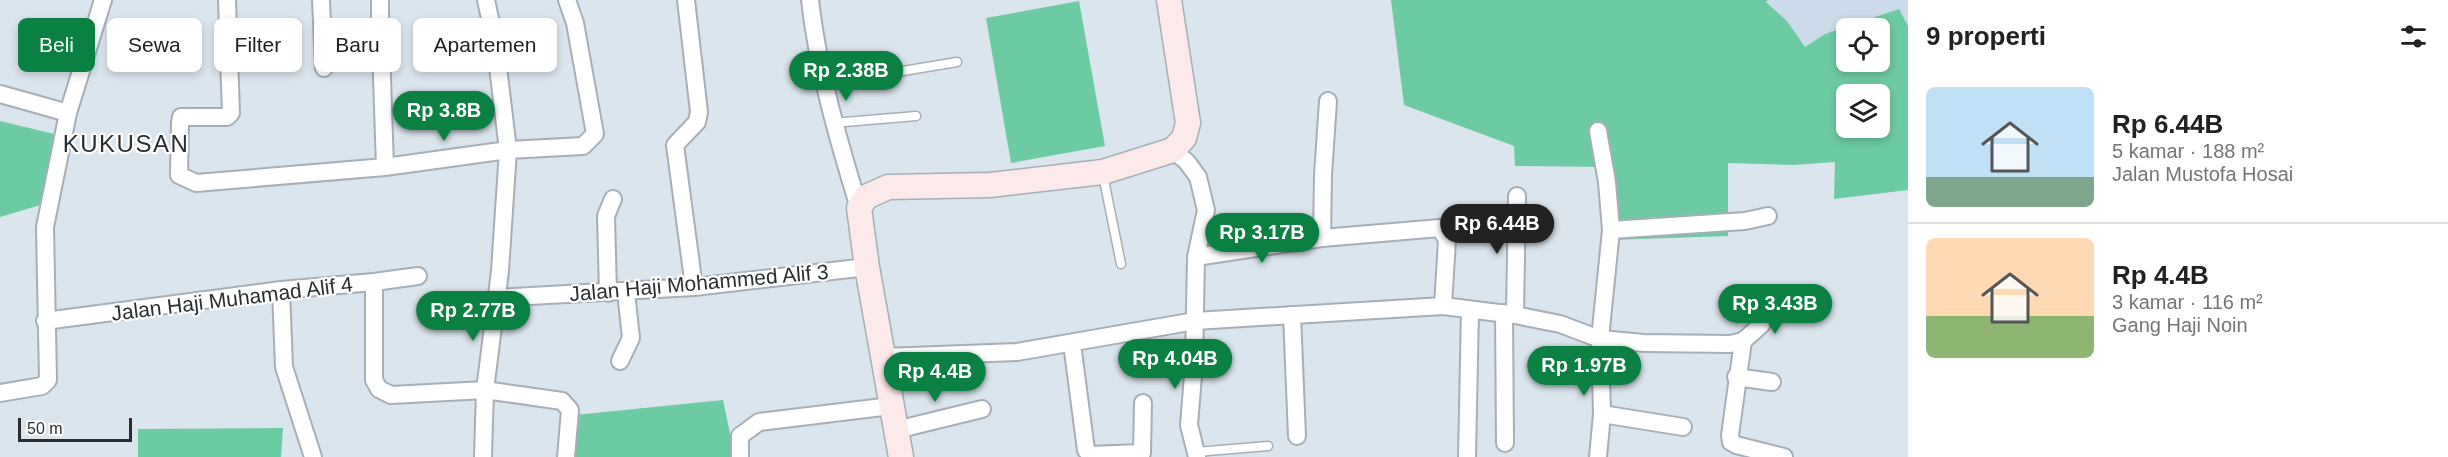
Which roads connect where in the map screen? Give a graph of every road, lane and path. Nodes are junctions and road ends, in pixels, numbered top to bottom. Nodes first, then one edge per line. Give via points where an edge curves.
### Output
1 (103, 0) edge
2 (226, 0) edge
3 (321, 0) edge
4 (380, 0) edge
5 (486, 0) edge
6 (567, 0) edge
7 (686, 0) edge
8 (810, 0) edge
9 (1169, 0) edge
10 (322, 18) edge
11 (380, 18) edge
12 (957, 62) dead end
13 (382, 72) edge
14 (825, 84) junction
15 (0, 94) edge
16 (1328, 101) dead end
17 (68, 113) junction
18 (916, 116) dead end
19 (833, 123) junction
20 (1598, 130) dead end
21 (508, 150) junction
22 (1173, 150) junction
23 (385, 167) junction
24 (1103, 172) junction
25 (1517, 196) dead end
26 (613, 199) dead end
27 (859, 208) junction
28 (1768, 216) dead end
29 (1611, 230) junction
30 (1322, 238) junction
31 (1196, 257) junction
32 (1121, 264) dead end
33 (867, 267) junction
34 (418, 276) dead end
35 (374, 282) junction
36 (694, 287) junction
37 (281, 290) junction
38 (626, 292) junction
39 (608, 293) junction
40 (496, 298) junction
41 (1772, 301) dead end
42 (1443, 306) junction
43 (1470, 309) junction
44 (1509, 314) junction
45 (1292, 315) junction
46 (45, 321) junction
47 (1195, 321) junction
48 (1600, 339) junction
49 (1743, 341) junction
50 (1072, 344) junction
51 (884, 357) junction
52 (620, 361) dead end
53 (1736, 377) junction
54 (1772, 382) dead end
55 (485, 390) junction
56 (0, 393) edge
57 (1143, 403) dead end
58 (891, 406) junction
59 (982, 409) dead end
60 (1602, 414) junction
61 (1683, 427) dead end
62 (896, 430) junction
63 (1298, 436) dead end
64 (1504, 443) dead end
65 (1268, 446) dead end
66 (1196, 454) edge
67 (313, 457) edge
68 (483, 457) edge
69 (566, 457) edge
70 (740, 457) edge
71 (901, 457) edge
72 (1467, 457) edge
73 (1598, 457) edge
74 (1784, 457) edge

1 - 17 street
2 - 23 street via 231,112 227,117 181,117 179,175 196,183
3 - 10 street
4 - 11 street
5 - 21 street
6 - 21 street via 575,23 595,134 583,146
7 - 36 street via 699,112 697,122 675,145
8 - 14 street
9 - 22 street via 1188,123 1185,138
12 - 14 lane
13 - 23 street
14 - 19 street
15 - 17 street
16 - 30 street
17 - 46 street via 45,227
18 - 19 lane
19 - 27 street
20 - 29 street via 1608,182
21 - 23 street
21 - 40 street
22 - 24 street
22 - 31 street via 1198,177 1206,210
24 - 27 street via 990,185 888,187 866,197
24 - 32 lane
25 - 44 street
26 - 39 street via 606,216
27 - 33 street
28 - 29 street
29 - 48 street
30 - 31 street
30 - 42 street via 1440,228 1447,240
31 - 47 street
33 - 36 street, Jalan Haji Mohammed Alif 3
33 - 51 street
34 - 35 street, Jalan Haji Muhamad Alif 4
35 - 37 street, Jalan Haji Muhamad Alif 4
35 - 55 street via 374,380 379,389 391,395
36 - 38 street, Jalan Haji Mohammed Alif 3
37 - 46 street, Jalan Haji Muhamad Alif 4
37 - 67 street via 284,367
38 - 39 street, Jalan Haji Mohammed Alif 3
38 - 52 street via 631,338
39 - 40 street, Jalan Haji Mohammed Alif 3
40 - 55 street
41 - 49 street via 1761,325
42 - 43 street
42 - 45 street
43 - 44 street
43 - 72 street
44 - 48 street via 1560,324
44 - 64 street
45 - 47 street
45 - 63 street
46 - 56 street via 48,380 42,386
47 - 50 street
47 - 66 street via 1190,425
48 - 49 street via 1644,343
48 - 60 street
49 - 53 street
50 - 51 street via 1017,352
50 - 57 street via 1086,450 1090,455 1142,453
51 - 58 street
53 - 54 street
53 - 74 street via 1731,442
55 - 68 street
55 - 69 street via 567,403 570,410
58 - 62 street
58 - 70 street via 759,422 740,436
59 - 62 street
60 - 61 street
60 - 73 street
62 - 71 street
65 - 66 lane

